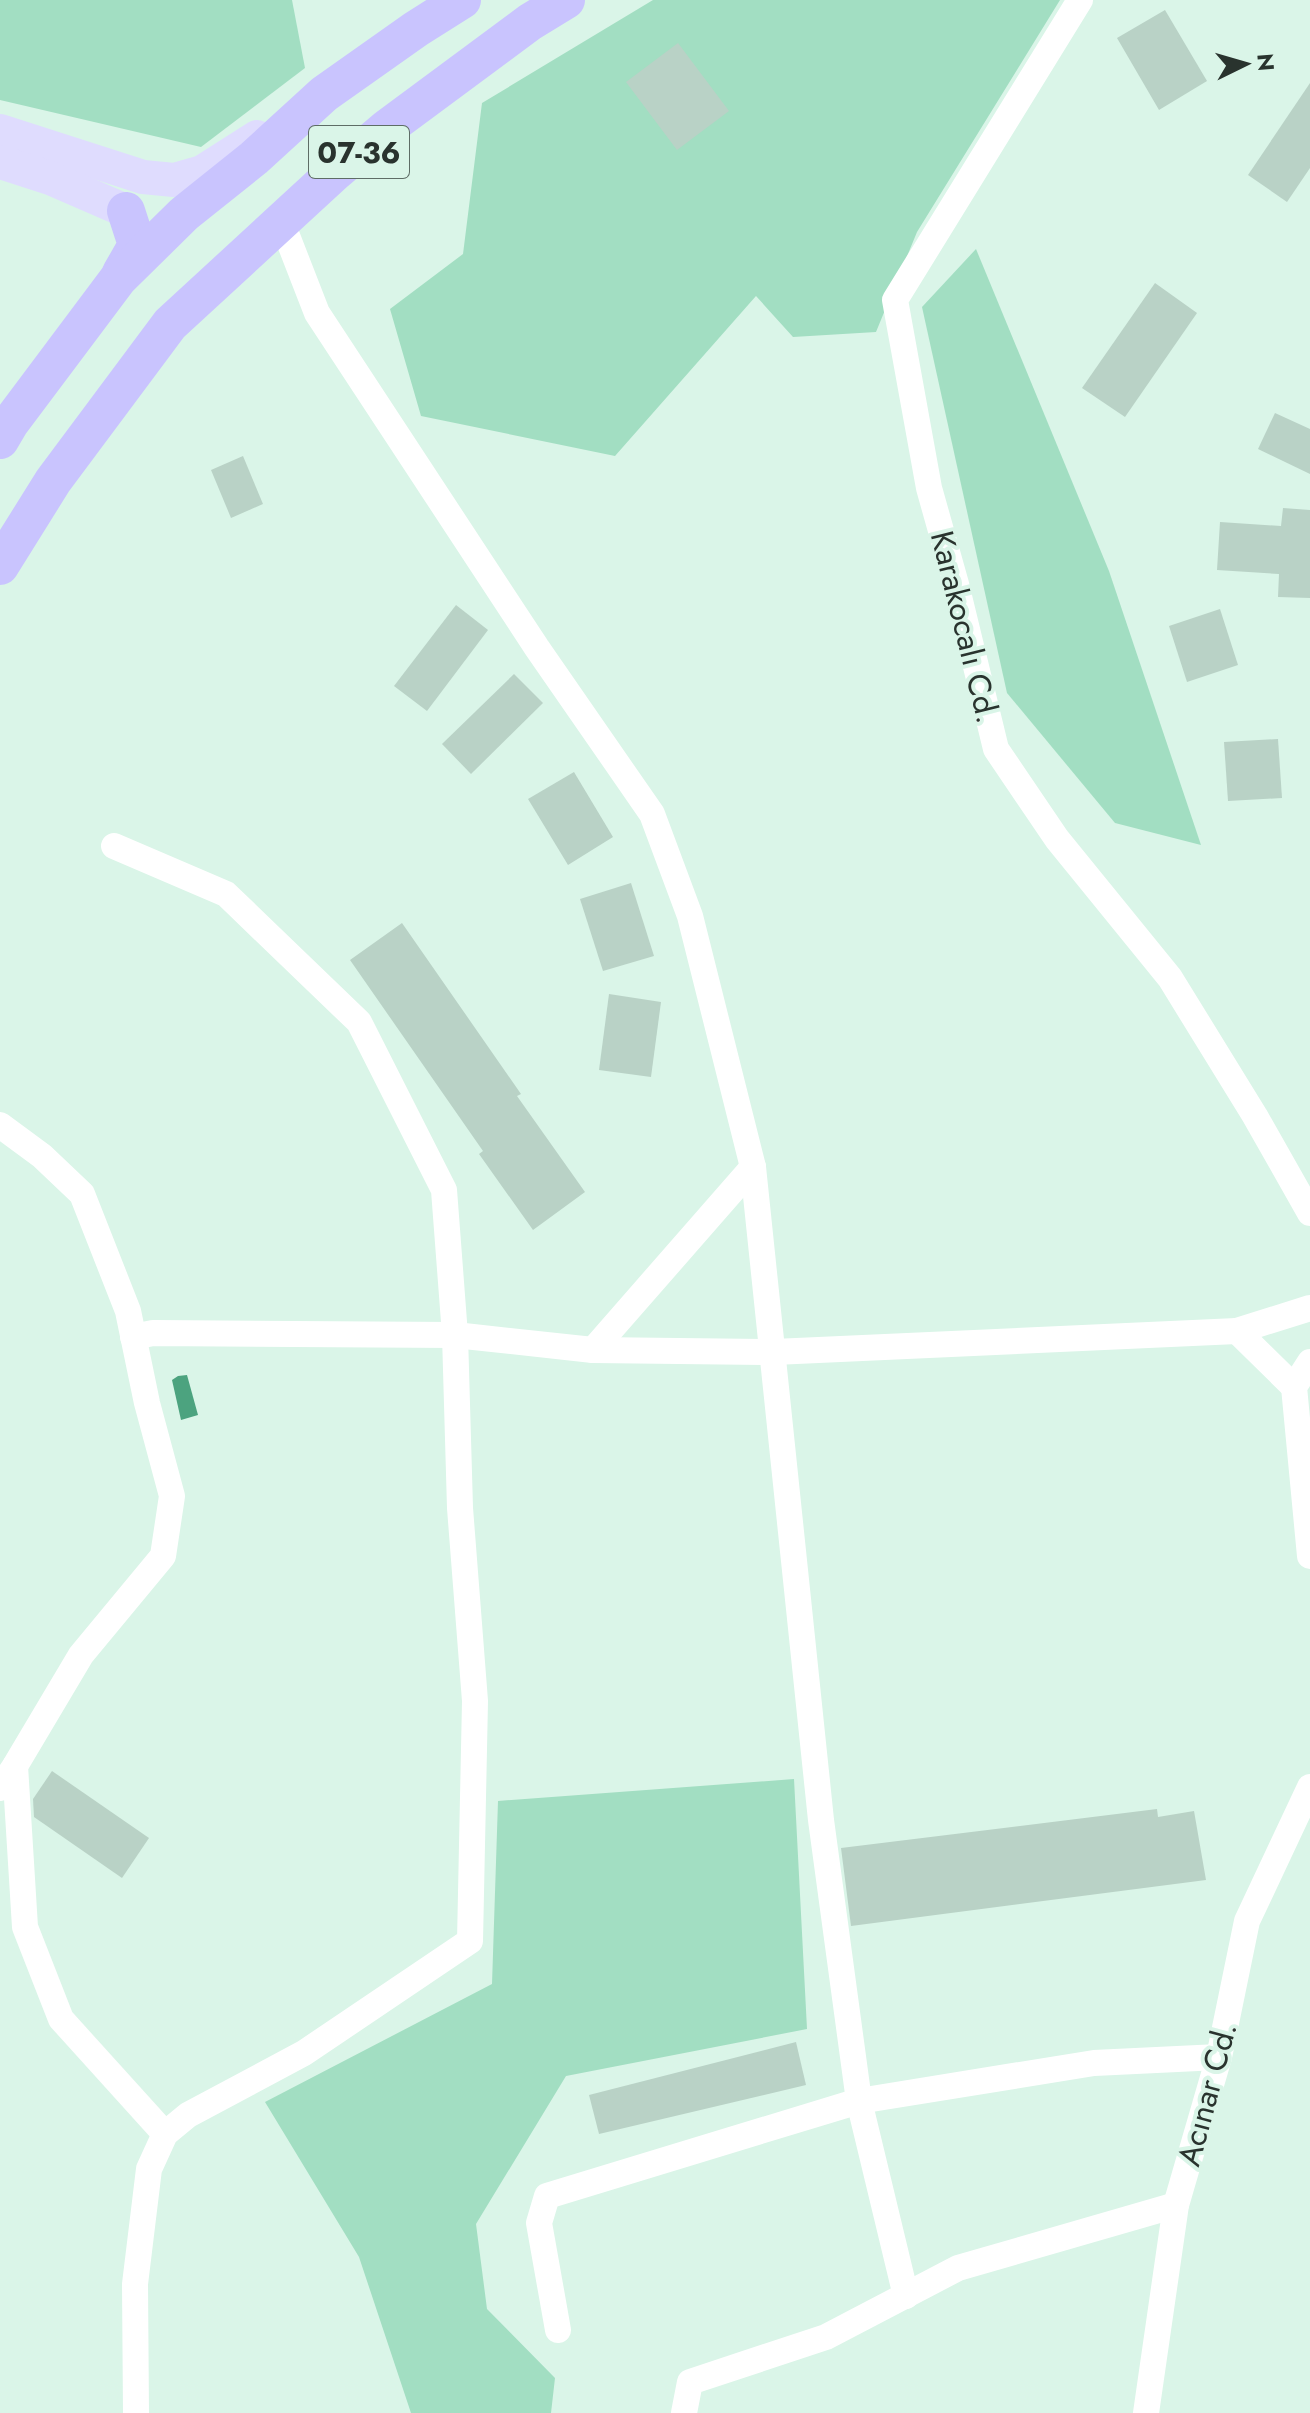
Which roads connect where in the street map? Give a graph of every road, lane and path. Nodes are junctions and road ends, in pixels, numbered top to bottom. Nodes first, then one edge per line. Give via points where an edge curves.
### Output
1 (462, 0) edge
2 (566, 0) edge
3 (1080, 0) edge
4 (324, 94) junction
5 (0, 131) edge
6 (0, 162) edge
7 (126, 211) joint
8 (282, 223) junction
9 (118, 279) junction
10 (0, 440) edge
11 (0, 566) edge
12 (114, 846) dead end
13 (0, 1125) edge
14 (753, 1167) junction
15 (1310, 1213) edge
16 (1310, 1308) edge
17 (1237, 1331) junction
18 (455, 1335) junction
19 (133, 1337) junction
20 (593, 1350) junction
21 (774, 1352) junction
22 (1310, 1362) edge
23 (1294, 1387) junction
24 (1310, 1556) edge
25 (15, 1766) junction
26 (1310, 1787) edge
27 (0, 1788) edge
28 (1219, 2057) junction
29 (859, 2101) junction
30 (165, 2134) junction
31 (1176, 2205) junction
32 (906, 2296) junction
33 (558, 2330) dead end
34 (136, 2413) edge
35 (684, 2413) edge
36 (1146, 2413) edge

1 - 4 highway, 07-36
2 - 8 highway, 07-36 via 387,128
3 - 15 street, Karakocalı Cd. via 895,300 929,488 996,749 1057,839 1170,978
4 - 5 main road via 202,172 174,180 143,177
4 - 9 highway, 07-36 via 184,214
6 - 7 main road
7 - 9 highway via 137,245
8 - 11 highway, 07-36 via 170,324 53,481
8 - 14 street via 317,313 652,814 690,916
9 - 10 highway, 07-36
12 - 18 street via 226,894 359,1022 444,1190
13 - 19 street via 82,1194 128,1311
14 - 20 street
14 - 21 street
16 - 17 street
17 - 21 street
17 - 23 street
18 - 19 street
18 - 20 street
18 - 30 street via 460,1508 475,1701 470,1941 304,2053 188,2115
19 - 25 street via 172,1496 163,1556 81,1655
20 - 21 street
21 - 29 street via 821,1820
22 - 23 street
23 - 24 street
25 - 27 street
25 - 30 street via 25,1927 61,2019
26 - 28 street, Acınar Cd. via 1247,1921
28 - 29 street via 1094,2063
28 - 31 street, Acınar Cd.
29 - 32 street
29 - 33 street via 547,2196 539,2223
30 - 34 street via 149,2169 135,2284
31 - 32 street via 958,2268
31 - 36 street, Acınar Cd.
32 - 35 street via 826,2337 690,2382

